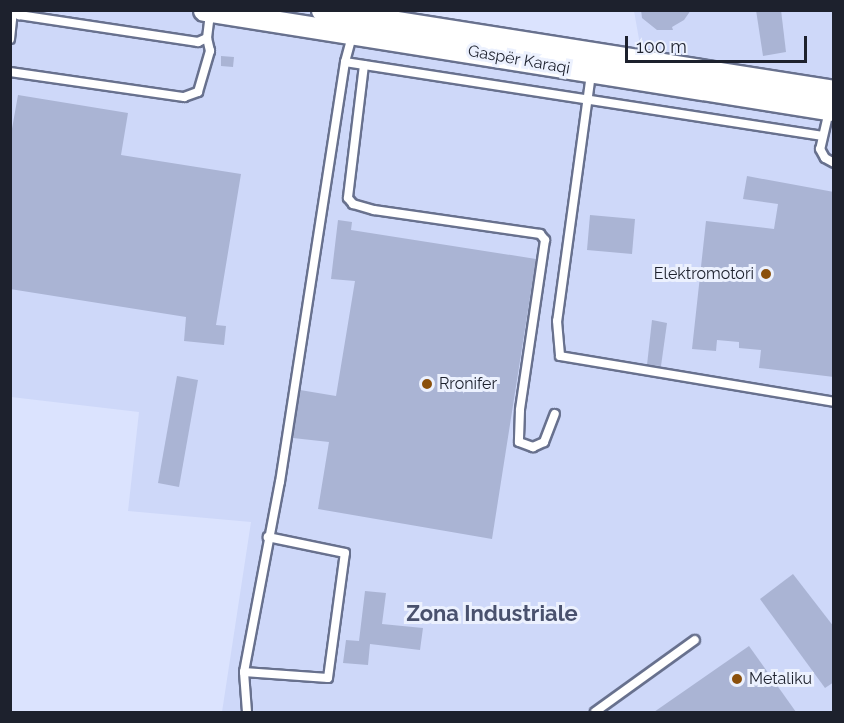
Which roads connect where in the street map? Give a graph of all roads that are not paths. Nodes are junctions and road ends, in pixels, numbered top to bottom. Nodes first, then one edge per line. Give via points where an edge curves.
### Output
1 (322, 10) edge
2 (13, 11) edge
3 (207, 11) edge
4 (353, 32) junction
5 (207, 38) junction
6 (10, 39) edge
7 (345, 62) junction
8 (364, 65) junction
9 (10, 72) edge
10 (591, 72) junction
11 (589, 100) junction
12 (832, 104) edge
13 (822, 136) junction
14 (834, 163) edge
15 (834, 402) edge
16 (555, 414) dead end
17 (268, 537) junction
18 (695, 640) dead end
19 (244, 672) junction
20 (247, 712) edge
21 (595, 712) edge

1 - 12 main road, Gaspër Karaqi
2 - 5 lane via 198,42
2 - 6 lane
3 - 4 main road, Gaspër Karaqi
3 - 5 lane
4 - 7 lane
4 - 10 main road, Gaspër Karaqi
5 - 9 lane via 210,51 198,92 184,97
7 - 8 lane
7 - 17 lane via 280,482
8 - 11 lane
8 - 16 lane via 348,198 353,204 374,210 540,234 545,240 520,410 519,442 533,447 544,442
10 - 11 lane
10 - 12 main road, Gaspër Karaqi
11 - 13 lane
11 - 15 lane via 557,321 556,346 560,356
12 - 13 lane
13 - 14 lane via 822,154
17 - 19 lane
17 - 19 lane via 345,553 328,678
18 - 21 lane
19 - 20 lane

